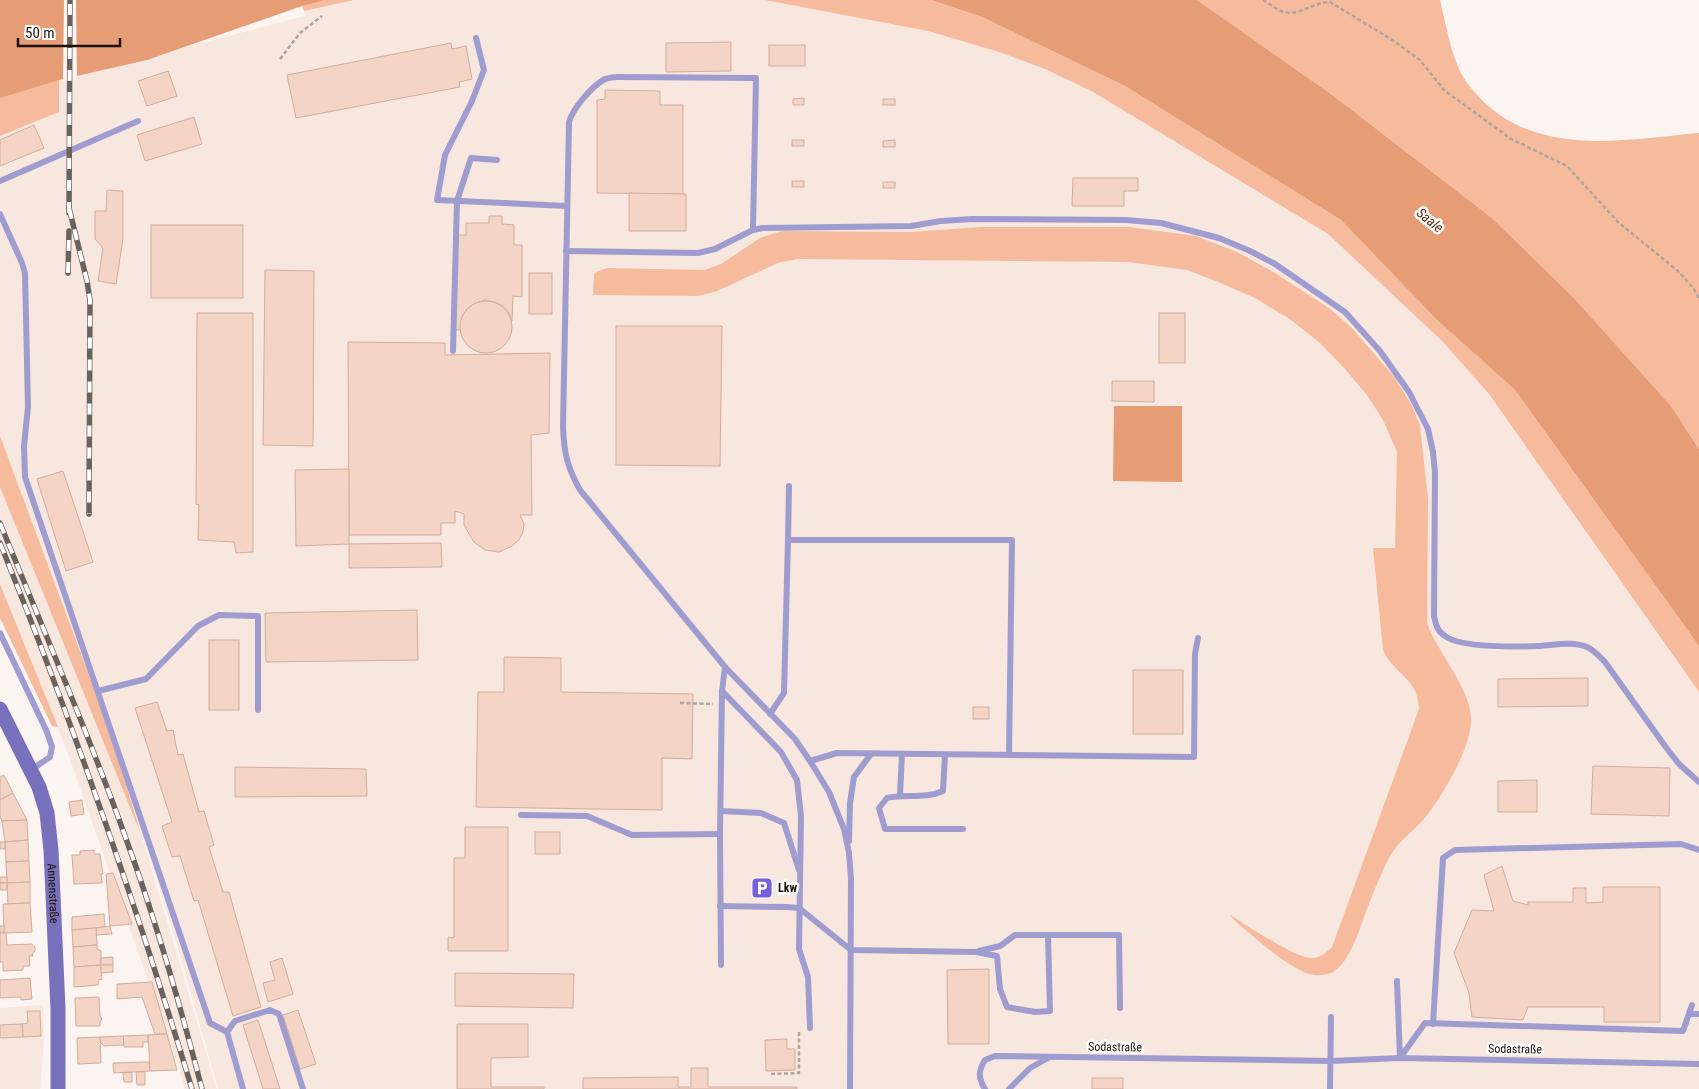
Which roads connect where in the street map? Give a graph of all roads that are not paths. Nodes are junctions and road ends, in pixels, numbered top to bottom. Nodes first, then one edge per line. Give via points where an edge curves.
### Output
1 (476, 38) dead end
2 (138, 121) dead end
3 (497, 160) dead end
4 (0, 181) edge
5 (457, 201) junction
6 (567, 206) junction
7 (0, 214) edge
8 (753, 230) junction
9 (566, 251) junction
10 (453, 351) dead end
11 (789, 486) dead end
12 (788, 540) junction
13 (0, 633) edge
14 (1198, 638) dead end
15 (725, 667) junction
16 (98, 691) junction
17 (722, 691) junction
18 (0, 709) edge
19 (258, 710) dead end
20 (770, 714) junction
21 (871, 754) junction
22 (902, 754) junction
23 (945, 755) junction
24 (1009, 755) junction
25 (810, 761) junction
26 (31, 770) junction
27 (1699, 782) edge
28 (900, 795) junction
29 (720, 811) junction
30 (521, 815) dead end
31 (963, 829) dead end
32 (720, 834) junction
33 (1699, 850) edge
34 (848, 852) junction
35 (800, 876) junction
36 (720, 906) junction
37 (799, 908) junction
38 (1048, 935) junction
39 (851, 950) junction
40 (976, 952) junction
41 (721, 965) dead end
42 (1397, 981) dead end
43 (1692, 1005) dead end
44 (1120, 1008) dead end
45 (1688, 1014) junction
46 (1699, 1014) edge
47 (1331, 1017) dead end
48 (1433, 1024) junction
49 (810, 1028) dead end
50 (227, 1032) junction
51 (1049, 1057) junction
52 (1400, 1058) junction
53 (1331, 1061) junction
54 (1699, 1064) edge
55 (58, 1089) edge
56 (243, 1089) edge
57 (303, 1089) edge
58 (850, 1089) edge
59 (985, 1089) edge
60 (1009, 1089) edge
61 (1330, 1089) edge

1 - 5 lane via 484,70 445,155 437,200
2 - 4 lane
3 - 5 lane via 471,158
5 - 6 lane
5 - 10 lane
6 - 8 lane via 569,122 576,107 599,83 617,77 756,78
6 - 9 lane
7 - 16 lane via 25,273 28,407 25,477
8 - 9 lane via 715,249 698,253
8 - 27 lane via 911,226 972,219 1126,220 1161,223 1220,238 1275,264 1345,312 1397,372 1421,412 1428,428 1435,473 1436,628 1457,642 1585,646 1605,662 1679,764
9 - 15 lane via 563,427 565,454 571,474 580,490
11 - 12 lane
12 - 20 lane via 784,693
12 - 24 lane via 1012,540
13 - 26 lane via 52,747 50,757
14 - 24 lane via 1194,757
15 - 17 lane
15 - 20 lane
16 - 19 lane via 146,679 198,626 219,615 258,616
16 - 50 lane via 210,1023
17 - 29 lane
17 - 35 lane via 781,752 797,780 801,816
18 - 26 main road, Annenstraße
20 - 25 lane via 795,739
21 - 22 lane
21 - 25 lane via 837,753
21 - 34 lane via 854,777
22 - 23 lane
22 - 28 lane
23 - 24 lane
23 - 28 lane via 942,792 933,796
25 - 34 lane via 829,792 844,829
26 - 55 main road, Annenstraße via 49,827 58,1009
28 - 31 lane via 887,798 879,808 885,829
29 - 32 lane
29 - 35 lane via 761,813 784,823
30 - 32 lane via 587,816 632,835
32 - 36 lane
33 - 48 lane via 1681,844 1455,850 1443,858
34 - 39 lane
35 - 37 lane
36 - 37 lane
36 - 41 lane
37 - 39 lane
37 - 49 lane via 799,949 808,977
38 - 40 lane via 1015,935 1000,946
38 - 40 lane via 1050,1011 1007,1007 1000,989 997,956
38 - 44 lane via 1119,935
39 - 40 lane
39 - 58 lane
42 - 52 lane
43 - 45 lane
45 - 46 lane
45 - 48 lane via 1683,1031
47 - 53 lane
48 - 52 lane via 1425,1023
50 - 56 lane
50 - 57 lane via 235,1021 270,1010 279,1014
51 - 53 lane, Sodastraße
51 - 59 lane, Sodastraße via 995,1056 985,1060 979,1070
51 - 60 lane via 1030,1068
52 - 53 lane, Sodastraße
52 - 54 lane, Sodastraße
53 - 61 lane

